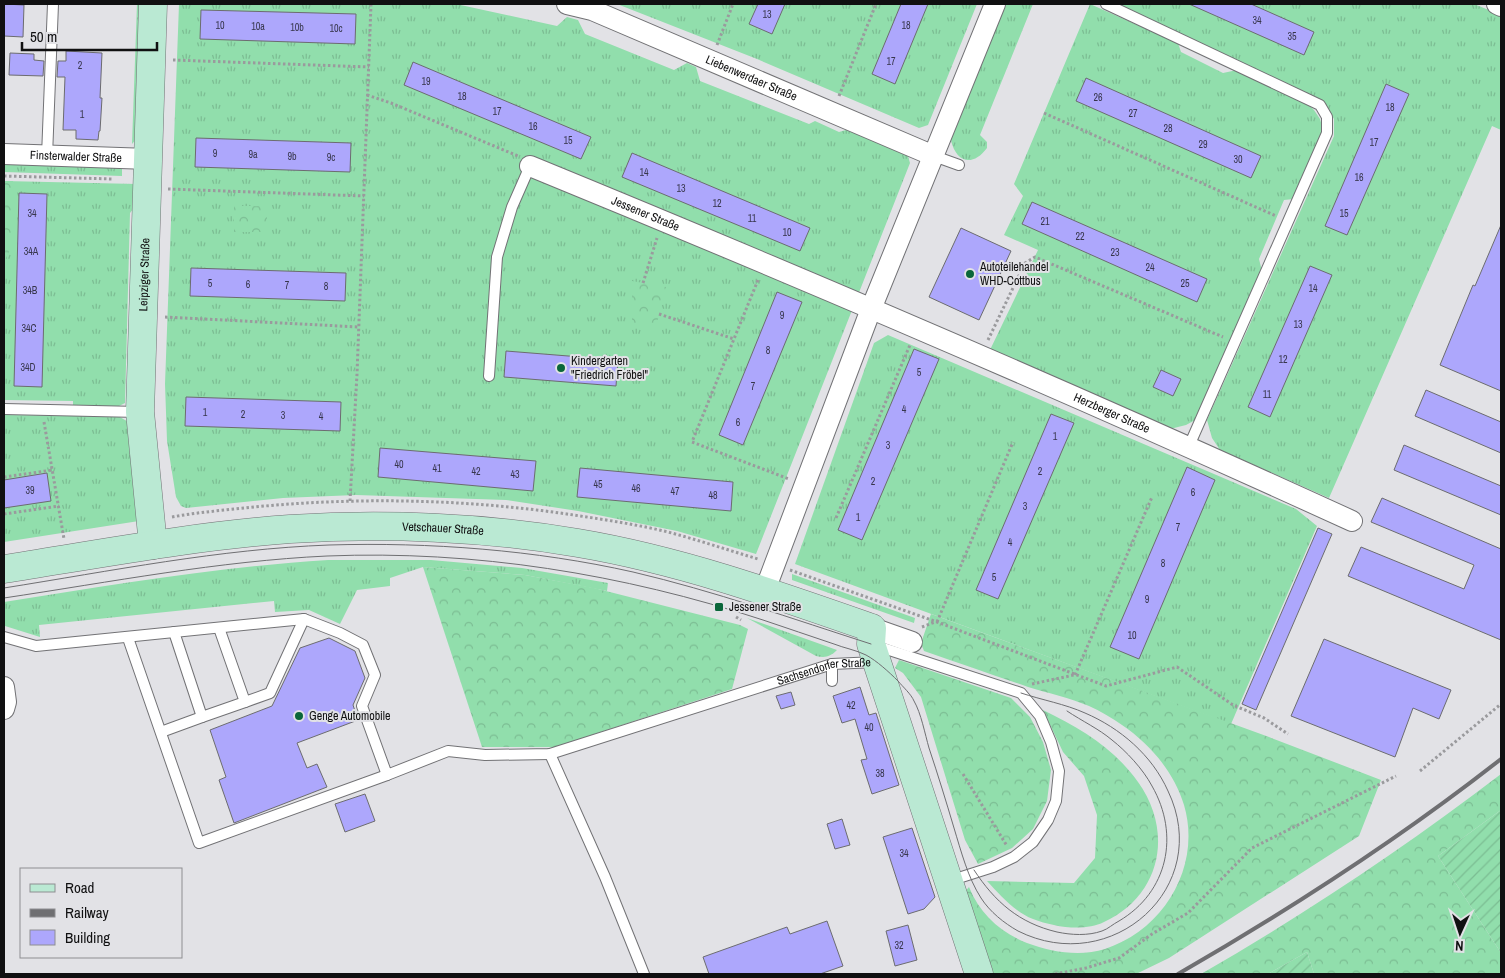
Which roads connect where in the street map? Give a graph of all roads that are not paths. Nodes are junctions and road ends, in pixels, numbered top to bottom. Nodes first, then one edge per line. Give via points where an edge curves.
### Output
1 (53, 4) edge
2 (153, 4) edge
3 (567, 4) edge
4 (995, 4) edge
5 (1106, 4) edge
6 (1497, 4) edge
7 (1501, 6) edge
8 (4, 154) edge
9 (47, 156) junction
10 (934, 156) junction
11 (959, 165) dead end
12 (530, 166) joint
13 (148, 171) junction
14 (871, 309) junction
15 (489, 376) dead end
16 (4, 409) edge
17 (140, 412) junction
18 (1179, 446) junction
19 (1352, 521) dead end
20 (153, 545) junction
21 (4, 569) edge
22 (765, 590) junction
23 (304, 618) junction
24 (218, 628) junction
25 (174, 632) junction
26 (916, 635) road end
27 (4, 636) edge
28 (128, 638) junction
29 (873, 645) junction
30 (832, 664) junction
31 (832, 681) dead end
32 (4, 688) edge
33 (245, 702) junction
34 (4, 709) edge
35 (202, 717) junction
36 (160, 732) junction
37 (550, 754) junction
38 (387, 775) junction
39 (949, 882) junction
40 (644, 974) edge
41 (979, 974) edge

1 - 9 lane
2 - 13 street, Leipziger Straße
3 - 10 street, Liebenwerdaer Straße via 592,10
4 - 10 street
5 - 18 lane via 1320,105 1327,117 1327,133 1288,222 1234,342
6 - 7 street
8 - 9 street, Finsterwalder Straße
9 - 13 street, Finsterwalder Straße
10 - 11 lane
10 - 14 street
12 - 14 street, Jessener Straße
12 - 15 lane via 512,207 497,257
13 - 17 street, Leipziger Straße
14 - 18 street, Herzberger Straße via 980,356 1038,387
14 - 22 street
16 - 17 lane
17 - 20 street, Leipziger Straße
18 - 19 street, Herzberger Straße
20 - 21 street, Vetschauer Straße
20 - 22 street, Vetschauer Straße via 291,529 384,527 472,530 526,535 627,552
22 - 29 street, Vetschauer Straße
23 - 24 lane
23 - 33 lane via 270,693
23 - 38 lane via 363,645 375,674 362,706
24 - 25 lane
24 - 33 lane
25 - 28 lane
25 - 35 lane
26 - 29 street, Vetschauer Straße
27 - 28 lane via 36,646
28 - 36 lane
29 - 30 lane, Sachsendorfer Straße
29 - 39 street, Sachsendorfer Straße
29 - 39 lane via 1021,693 1040,716 1052,742 1059,771 1056,801 1033,842 1014,857
30 - 31 lane
30 - 37 lane, Sachsendorfer Straße
32 - 34 street
33 - 35 lane
35 - 36 lane
36 - 38 lane, Sachsendorfer Straße via 200,843
37 - 38 lane, Sachsendorfer Straße via 485,755 448,751
37 - 40 lane
39 - 41 street, Sachsendorfer Straße

